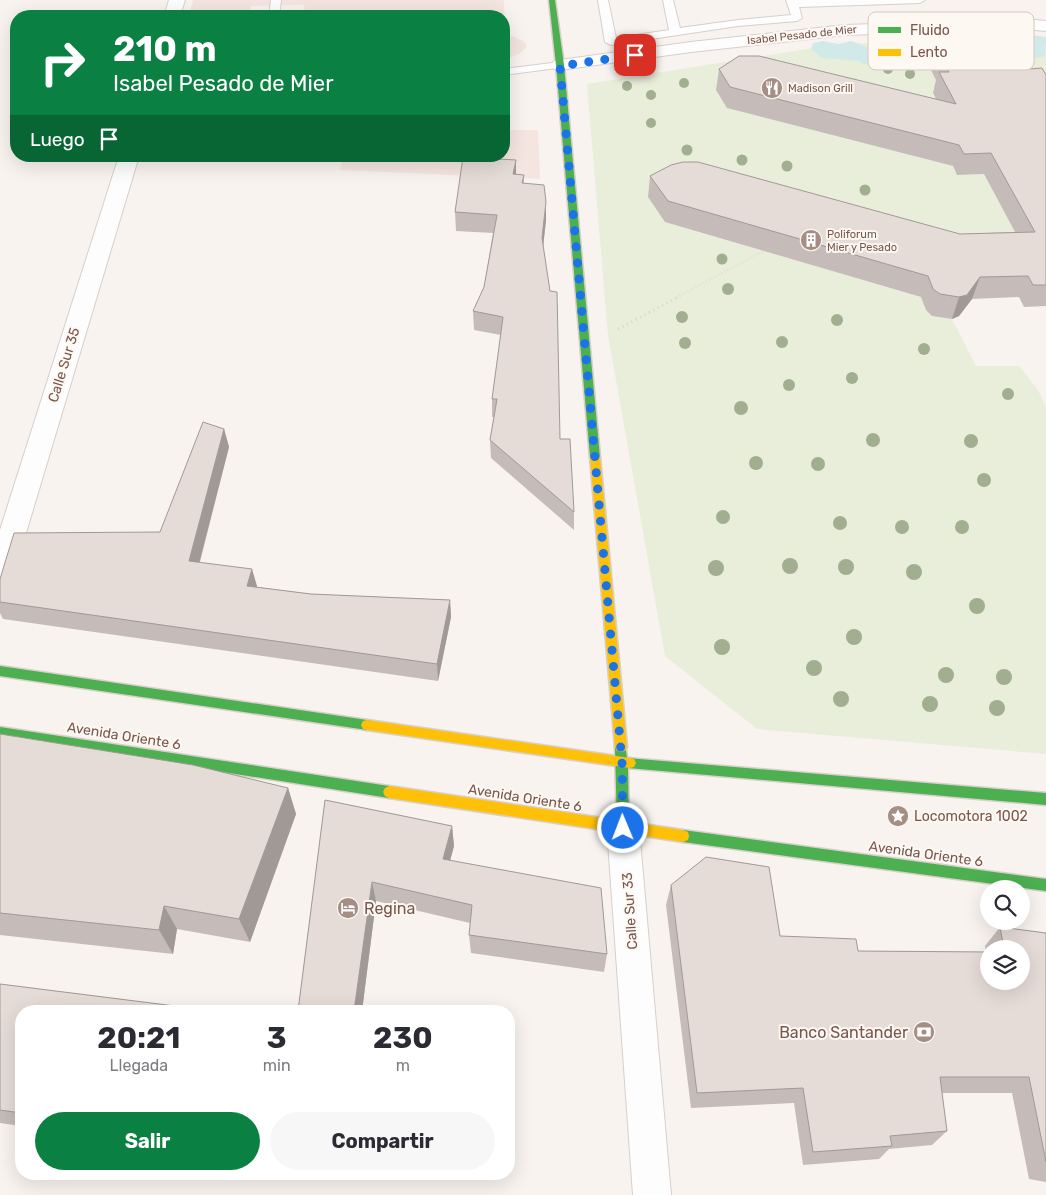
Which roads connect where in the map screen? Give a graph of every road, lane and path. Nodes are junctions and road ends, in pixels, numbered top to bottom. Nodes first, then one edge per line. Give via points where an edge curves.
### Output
1 (552, 0) edge
2 (603, 0) edge
3 (668, 0) edge
4 (920, 0) edge
5 (792, 2) edge
6 (868, 29) edge
7 (676, 31) junction
8 (560, 66) junction
9 (510, 71) edge
10 (126, 162) edge
11 (771, 247) edge
12 (616, 330) dead end
13 (0, 573) edge
14 (0, 671) edge
15 (0, 732) edge
16 (622, 762) junction
17 (1046, 799) edge
18 (623, 828) junction
19 (1046, 885) edge
20 (652, 1195) edge

1 - 8 main road, Calle Sur 33
2 - 7 lane via 611,42
3 - 7 lane
4 - 5 lane
5 - 7 lane via 797,18
6 - 8 street, Isabel Pesado de Mier via 691,47
8 - 9 lane
8 - 16 main road, Calle Sur 33
10 - 13 street, Calle Sur 35
11 - 12 path
14 - 16 main road
15 - 18 main road, Avenida Oriente 6
16 - 17 main road
16 - 18 main road, Calle Sur 33
18 - 19 main road, Avenida Oriente 6
18 - 20 street, Calle Sur 33

